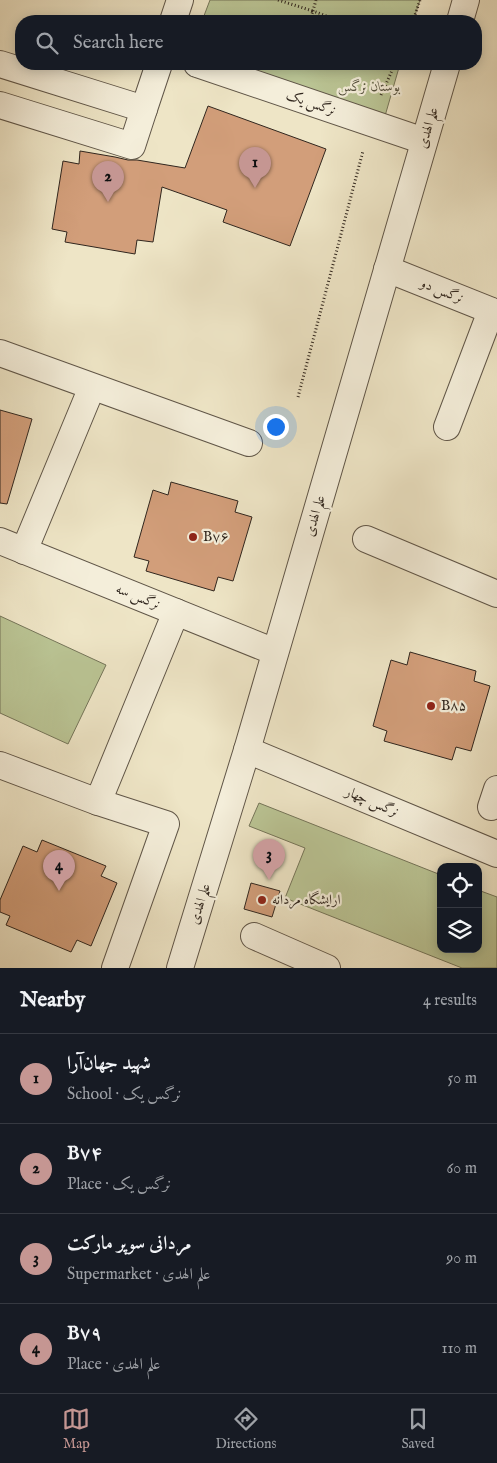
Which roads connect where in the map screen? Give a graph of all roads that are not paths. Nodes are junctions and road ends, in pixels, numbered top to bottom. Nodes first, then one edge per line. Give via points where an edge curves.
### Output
1 (180, 0) edge
2 (466, 0) edge
3 (176, 15) edge
4 (462, 15) edge
5 (0, 64) edge
6 (15, 69) edge
7 (19, 70) edge
8 (157, 70) edge
9 (215, 70) edge
10 (445, 70) edge
11 (0, 105) edge
12 (144, 109) junction
13 (424, 141) junction
14 (387, 269) junction
15 (494, 312) edge
16 (0, 354) edge
17 (92, 387) junction
18 (447, 427) dead end
19 (249, 443) dead end
20 (366, 539) dead end
21 (0, 541) edge
22 (24, 551) junction
23 (497, 594) edge
24 (176, 612) junction
25 (275, 652) junction
26 (247, 750) junction
27 (0, 765) edge
28 (98, 802) junction
29 (497, 854) edge
30 (254, 936) dead end
31 (115, 968) edge
32 (180, 968) edge
33 (327, 968) edge

1 - 3 street
2 - 4 street
5 - 6 street
7 - 12 street
8 - 12 street
9 - 13 street, نرگس یک
10 - 13 street, علم الهدی
11 - 12 street via 132,146
13 - 14 street, علم الهدی
14 - 15 street, نرگس دو
14 - 25 street, علم الهدی
15 - 18 street
16 - 17 street
17 - 19 street
17 - 22 street
20 - 23 street
21 - 22 street, نرگس سه
22 - 24 street, نرگس سه
24 - 25 street, نرگس سه
24 - 28 street
25 - 26 street, علم الهدی
26 - 29 street, نرگس چهار
26 - 32 street, علم الهدی
27 - 28 street
28 - 31 street via 166,824
30 - 33 street

